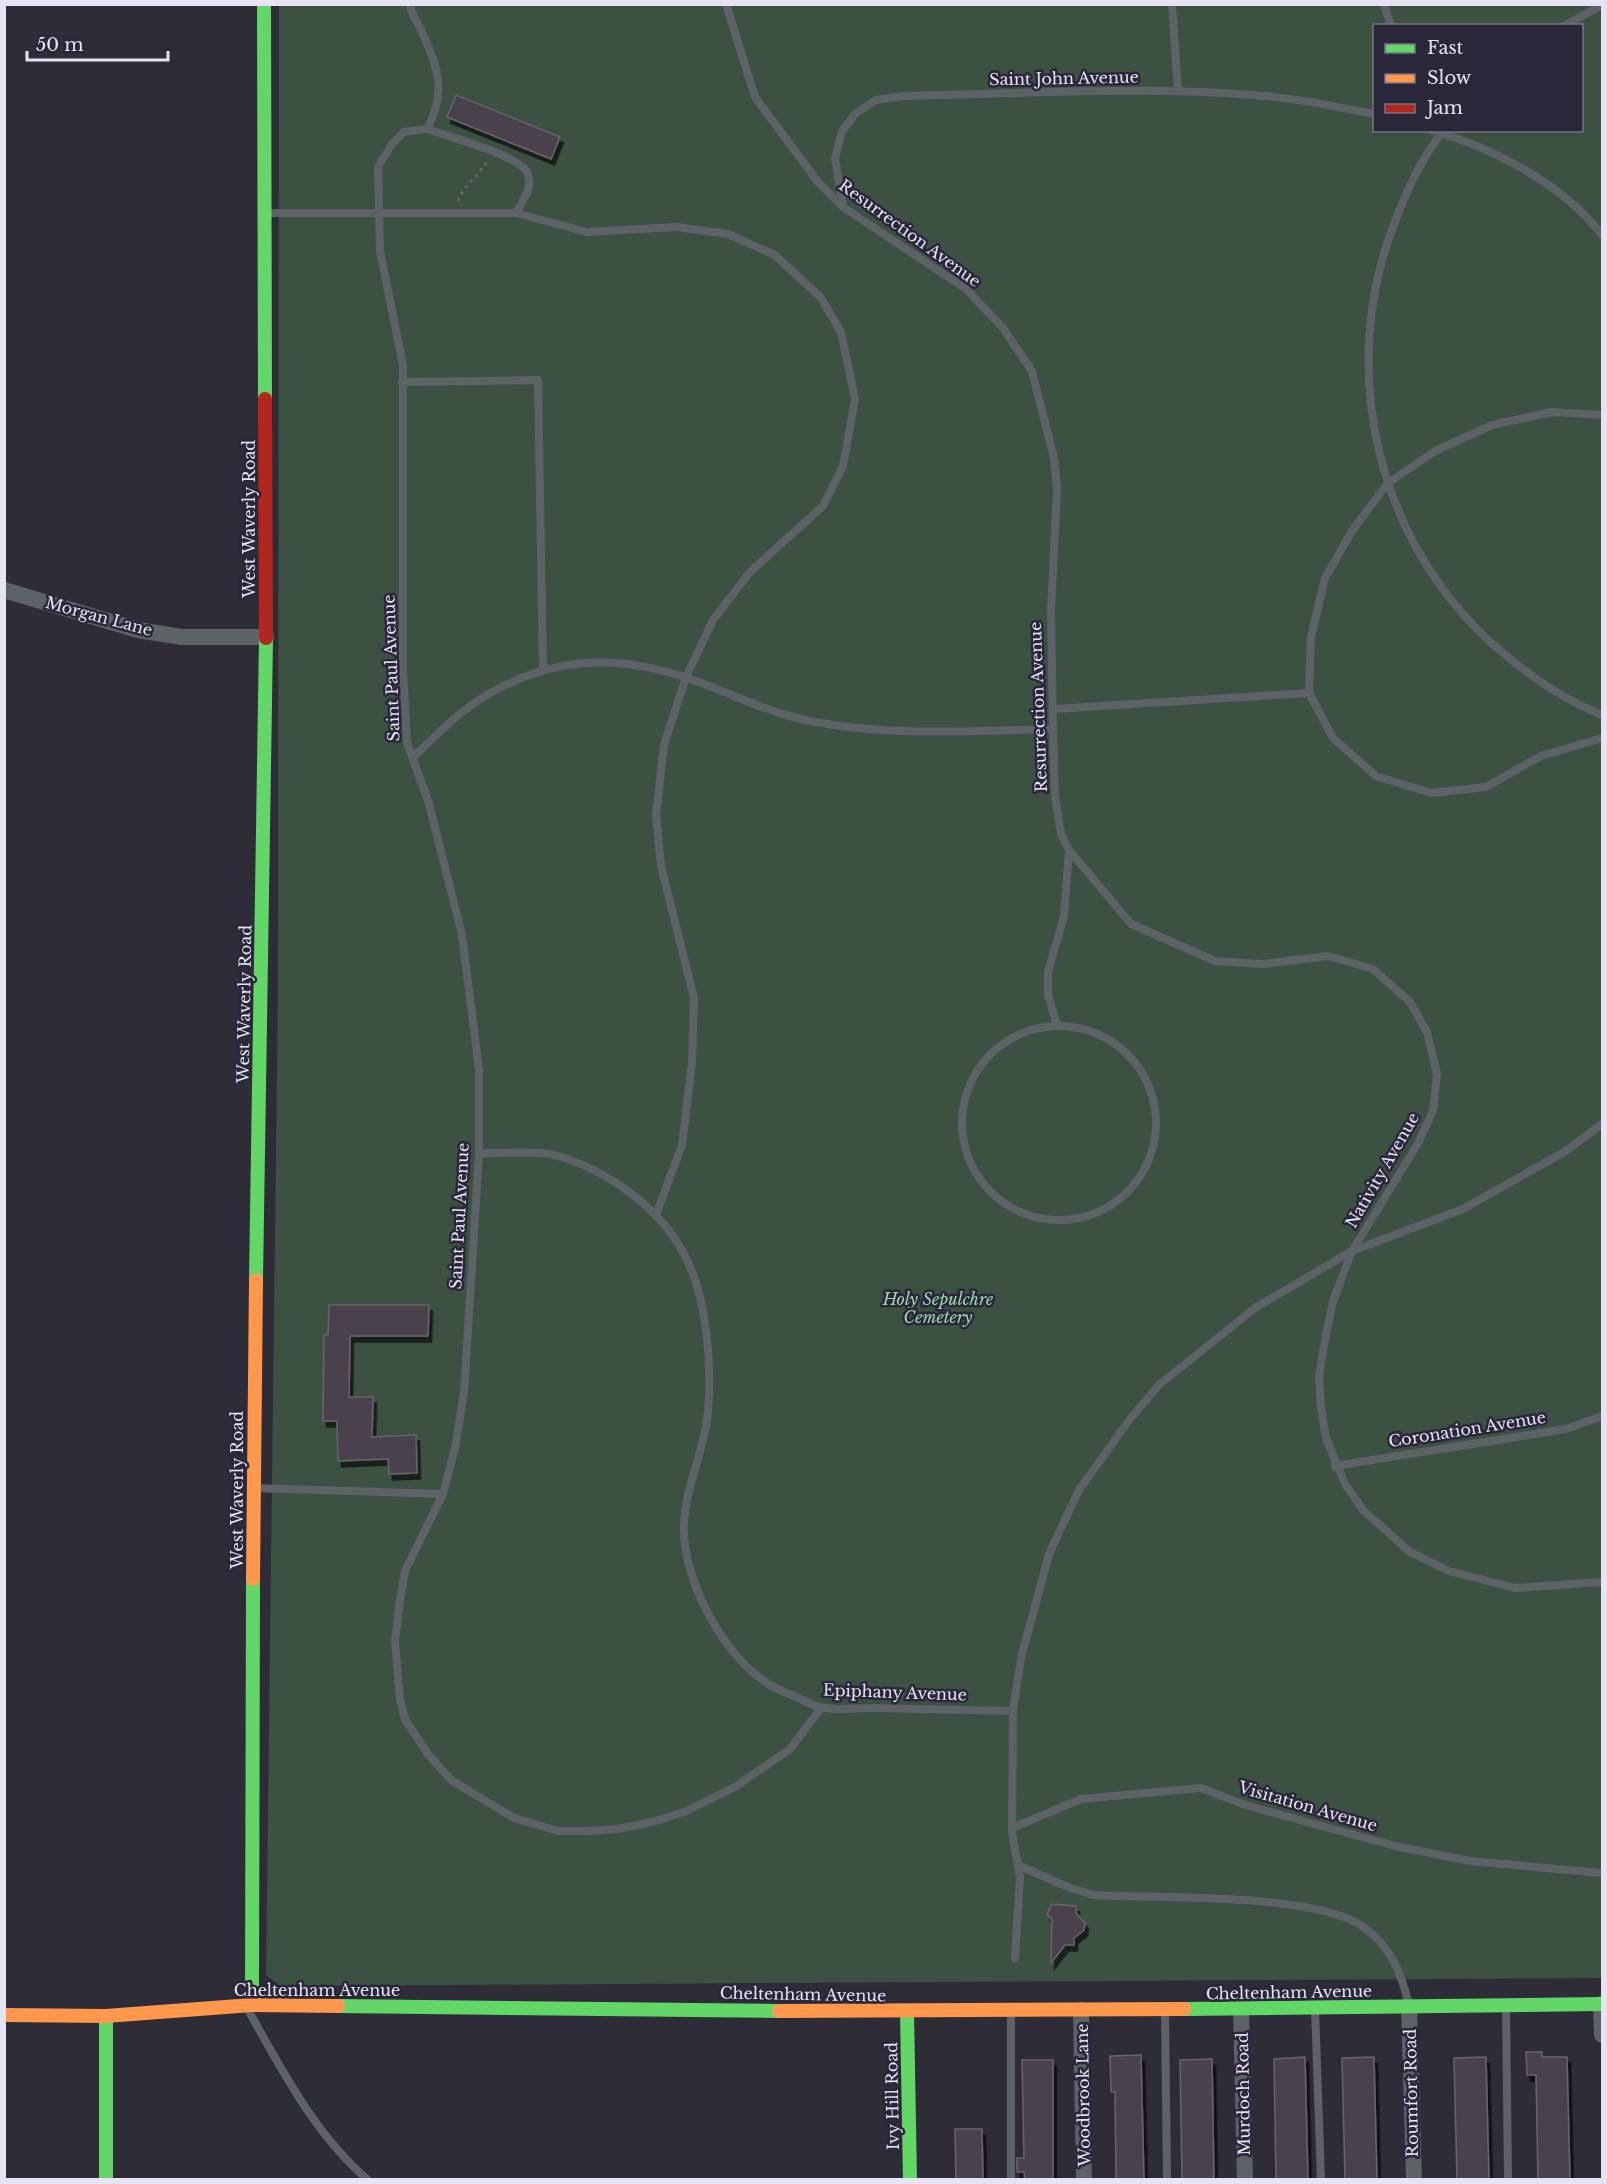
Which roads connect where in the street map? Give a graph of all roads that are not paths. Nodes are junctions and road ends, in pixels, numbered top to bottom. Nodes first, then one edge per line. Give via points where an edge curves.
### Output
1 (264, 4) edge
2 (410, 4) edge
3 (726, 4) edge
4 (1172, 4) edge
5 (1384, 4) edge
6 (1602, 5) edge
7 (1390, 24) edge
8 (1568, 24) edge
9 (1178, 91) junction
10 (1373, 114) edge
11 (427, 129) junction
12 (1442, 132) edge
13 (843, 207) junction
14 (379, 212) junction
15 (265, 213) junction
16 (516, 213) junction
17 (1602, 235) edge
18 (402, 382) junction
19 (1602, 415) edge
20 (1387, 484) junction
21 (4, 590) edge
22 (266, 637) junction
23 (543, 669) junction
24 (686, 677) junction
25 (1310, 693) junction
26 (1054, 709) junction
27 (1602, 715) edge
28 (1053, 729) junction
29 (1602, 738) edge
30 (413, 757) junction
31 (1069, 850) junction
32 (1056, 1025) junction
33 (1602, 1124) edge
34 (478, 1153) junction
35 (656, 1215) junction
36 (1352, 1251) junction
37 (1602, 1416) edge
38 (1335, 1466) junction
39 (253, 1488) junction
40 (443, 1494) junction
41 (1602, 1582) edge
42 (820, 1707) junction
43 (1013, 1711) junction
44 (1012, 1828) junction
45 (1018, 1865) junction
46 (1602, 1873) edge
47 (1015, 1958) dead end
48 (1602, 2004) edge
49 (248, 2005) junction
50 (1506, 2005) junction
51 (1409, 2006) junction
52 (1315, 2008) junction
53 (1165, 2009) junction
54 (1241, 2009) junction
55 (1081, 2010) junction
56 (1011, 2011) junction
57 (907, 2012) junction
58 (4, 2015) edge
59 (106, 2016) junction
60 (1602, 2035) edge
61 (367, 2179) edge
62 (106, 2180) edge
63 (910, 2180) edge
64 (1011, 2180) edge
65 (1084, 2180) edge
66 (1167, 2180) edge
67 (1245, 2180) edge
68 (1321, 2180) edge
69 (1413, 2180) edge
70 (1508, 2180) edge

1 - 15 street, West Waverly Road
2 - 11 lane via 433,58 440,92
3 - 13 lane, Resurrection Avenue via 755,97 818,182
4 - 9 lane
5 - 7 lane
6 - 8 lane
9 - 10 lane, Saint John Avenue via 1298,100
9 - 13 lane, Saint John Avenue via 904,96 876,100 855,114 842,131 835,158
11 - 14 lane via 404,132 378,167
11 - 16 lane via 517,161 528,173 529,190
12 - 17 lane via 1492,152 1557,190
12 - 20 lane via 1409,186 1386,243 1372,302 1367,363 1370,404
13 - 26 lane, Resurrection Avenue via 966,289 1003,328 1032,370 1054,458 1057,489 1051,611
14 - 15 lane
14 - 16 lane
14 - 18 lane, Saint Paul Avenue via 380,251
15 - 22 street, West Waverly Road
16 - 24 lane via 587,232 675,227 728,234 776,255 821,298 841,332 855,399 843,466 823,506 750,572 712,620
18 - 23 lane via 537,380
18 - 30 lane, Saint Paul Avenue via 403,670 407,743
19 - 20 lane via 1552,412 1492,425 1435,451
20 - 25 lane via 1352,531 1325,578 1311,637
20 - 27 lane via 1412,541 1440,585 1486,640 1535,679
21 - 22 street, Morgan Lane via 138,630 182,637
22 - 39 street, West Waverly Road
23 - 24 lane via 610,660
23 - 30 lane via 493,691 453,720
24 - 28 lane via 790,716 885,731
24 - 35 lane via 664,745 656,815 661,866 694,998 692,1063 682,1145
25 - 26 lane
25 - 29 lane via 1333,738 1376,776 1431,793 1486,787 1541,756
26 - 28 lane, Resurrection Avenue
28 - 31 lane, Resurrection Avenue via 1055,797 1061,834
30 - 34 lane, Saint Paul Avenue via 428,800 462,935 479,1069
31 - 32 lane via 1064,916 1048,972 1049,1001
31 - 36 lane, Nativity Avenue via 1131,924 1175,944 1215,961 1263,964 1328,956 1373,969 1410,1002 1427,1032 1433,1054 1437,1074 1433,1111 1417,1145
32 - 32 lane via 1027,1031 999,1045 979,1068 965,1095 961,1125 967,1155 981,1182 1003,1203 1031,1216 1061,1220 1094,1213 1123,1196 1144,1169 1155,1137 1154,1103 1142,1072 1120,1046 1090,1030
33 - 36 lane via 1566,1151 1463,1209
34 - 35 lane, Epiphany Avenue via 553,1155 613,1182
34 - 40 lane, Saint Paul Avenue via 464,1393
35 - 42 lane, Epiphany Avenue via 685,1256 702,1311 709,1354 708,1413 703,1444 691,1477 684,1525 694,1584 721,1634 752,1670 771,1686
36 - 38 lane via 1333,1300 1319,1377 1326,1438
36 - 43 lane via 1236,1322 1159,1385 1130,1419 1079,1490 1049,1554 1021,1658
37 - 38 lane, Coronation Avenue via 1566,1429
38 - 41 lane via 1363,1510 1410,1552 1449,1571 1515,1588
39 - 40 lane
39 - 49 street, West Waverly Road
40 - 42 lane, Saint Paul Avenue via 405,1571 395,1641 400,1700 405,1719 451,1780 514,1818 558,1830 586,1831 618,1829 684,1812 735,1787 790,1749
42 - 43 lane, Epiphany Avenue
43 - 44 lane
44 - 45 lane
44 - 46 lane, Visitation Avenue via 1081,1799 1201,1788 1245,1805 1395,1846 1470,1861
45 - 47 lane
45 - 51 lane via 1094,1895 1274,1902 1329,1911 1364,1927 1388,1949 1402,1975
48 - 50 street, Cheltenham Avenue
48 - 60 street
49 - 57 street, Cheltenham Avenue
49 - 59 street, Cheltenham Avenue
49 - 61 lane via 304,2105 348,2163
50 - 51 street, Cheltenham Avenue
50 - 70 lane
51 - 52 street, Cheltenham Avenue
51 - 69 street, Roumfort Road
52 - 54 street, Cheltenham Avenue
52 - 68 lane
53 - 54 street, Cheltenham Avenue
53 - 55 street, Cheltenham Avenue
53 - 66 lane
54 - 67 street, Murdoch Road
55 - 56 street, Cheltenham Avenue
55 - 65 street, Woodbrook Lane
56 - 57 street, Cheltenham Avenue
56 - 64 lane
57 - 63 street, Ivy Hill Road
58 - 59 street, Cheltenham Avenue
59 - 62 street

